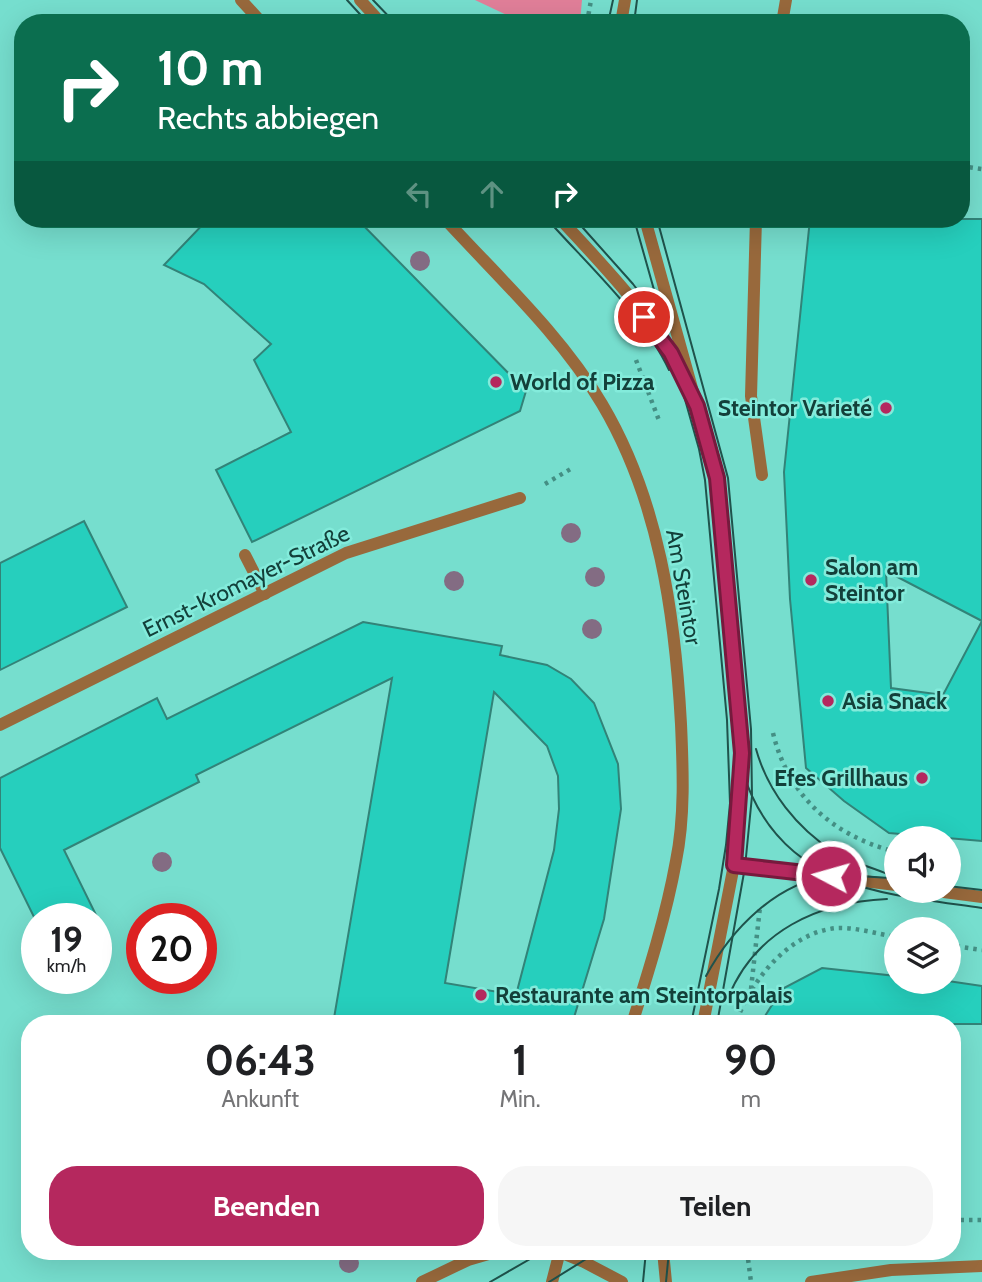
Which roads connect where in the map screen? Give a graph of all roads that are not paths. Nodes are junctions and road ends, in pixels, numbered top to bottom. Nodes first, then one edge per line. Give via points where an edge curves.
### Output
1 (241, 0) edge
2 (360, 0) edge
3 (254, 14) edge
4 (373, 14) edge
5 (453, 228) edge
6 (568, 228) edge
7 (648, 228) edge
8 (756, 228) edge
9 (697, 406) junction
10 (762, 475) dead end
11 (520, 498) dead end
12 (245, 555) dead end
13 (265, 594) junction
14 (0, 725) edge
15 (734, 865) junction
16 (884, 884) edge
17 (961, 894) edge
18 (982, 897) edge
19 (635, 1015) edge
20 (706, 1015) edge
21 (468, 1260) edge
22 (557, 1260) edge
23 (577, 1260) edge
24 (664, 1260) edge
25 (982, 1266) edge
26 (422, 1282) edge
27 (552, 1282) edge
28 (622, 1282) edge
29 (666, 1282) edge
30 (811, 1282) edge

1 - 3 street
2 - 4 street
5 - 19 street, Am Steintor via 545,328 603,405 634,472 658,545 679,689 683,793 677,859
6 - 9 street via 656,331
7 - 9 street
8 - 10 street via 751,397
9 - 15 street via 720,498 742,753
11 - 13 street, Ernst-Kromayer-Straße via 346,553
12 - 13 street
13 - 14 street, Ernst-Kromayer-Straße
15 - 16 street
15 - 20 street
17 - 18 street
21 - 26 street
22 - 27 street
23 - 28 street
24 - 29 street
25 - 30 street via 891,1270

